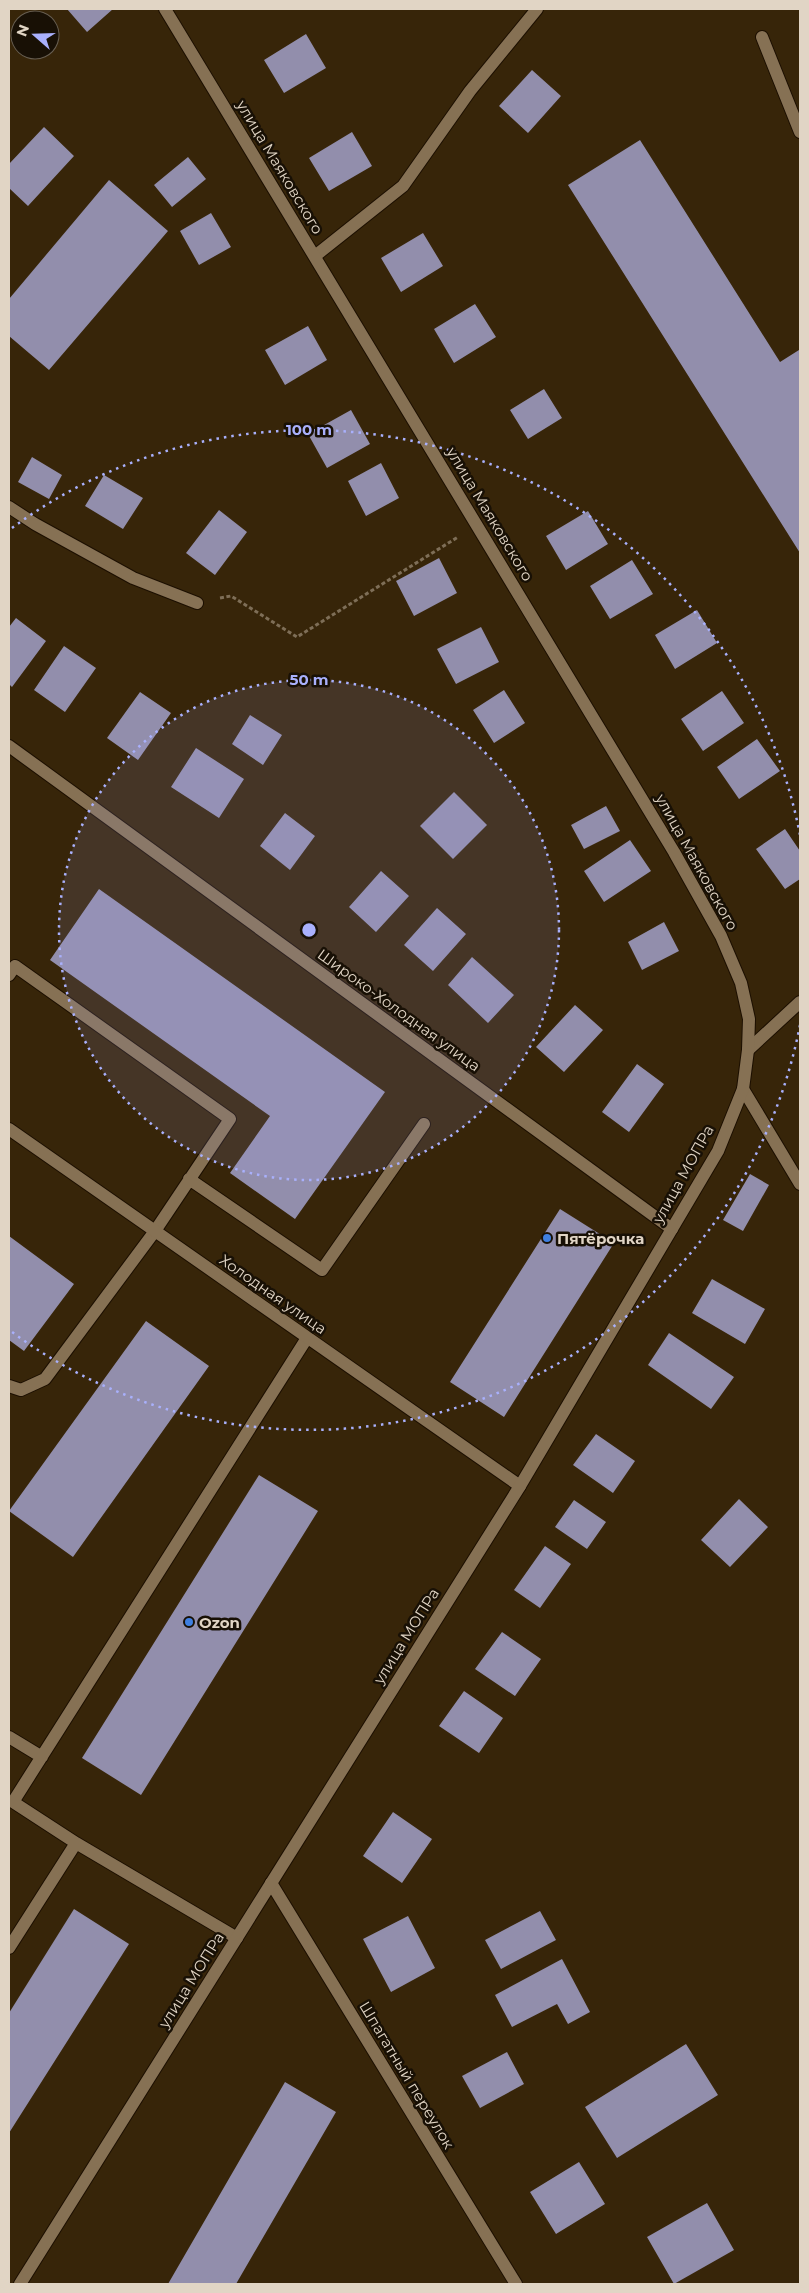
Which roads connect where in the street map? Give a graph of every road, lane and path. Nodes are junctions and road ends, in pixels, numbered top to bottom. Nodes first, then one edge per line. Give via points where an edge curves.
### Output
1 (165, 9) edge
2 (537, 9) edge
3 (762, 37) dead end
4 (800, 132) edge
5 (315, 256) junction
6 (9, 507) edge
7 (478, 524) junction
8 (197, 603) joint
9 (9, 746) edge
10 (9, 975) edge
11 (800, 1002) edge
12 (748, 1050) junction
13 (743, 1089) junction
14 (424, 1124) dead end
15 (9, 1129) edge
16 (189, 1179) junction
17 (800, 1184) edge
18 (672, 1229) junction
19 (155, 1231) junction
20 (307, 1338) junction
21 (9, 1386) edge
22 (520, 1486) junction
23 (9, 1738) edge
24 (42, 1757) junction
25 (11, 1801) edge
26 (76, 1843) junction
27 (271, 1883) junction
28 (237, 1938) junction
29 (9, 1948) edge
30 (20, 2284) edge
31 (516, 2284) edge

1 - 5 street, улица Маяковского
2 - 5 street via 470,91 403,186
3 - 4 street
5 - 7 street, улица Маяковского
6 - 8 street via 133,578
7 - 8 path via 297,637 231,596
7 - 12 street, улица Маяковского via 721,936 741,983 749,1019
9 - 18 street, Широко-Холодная улица
10 - 16 street via 15,966 230,1119
11 - 12 street
12 - 13 street, улица МОПРа
13 - 17 street
13 - 18 street, улица МОПРа via 718,1151
14 - 16 street via 322,1270
15 - 19 street, Холодная улица
16 - 19 street
18 - 22 street, улица МОПРа
19 - 20 street, Холодная улица
19 - 21 street via 45,1379 21,1390
20 - 22 street, Холодная улица
20 - 24 street
22 - 27 street, улица МОПРа
23 - 24 street
24 - 25 street
25 - 26 street
26 - 28 street
26 - 29 street
27 - 28 street, улица МОПРа
27 - 31 street, Шпагатный переулок
28 - 30 street, улица МОПРа

